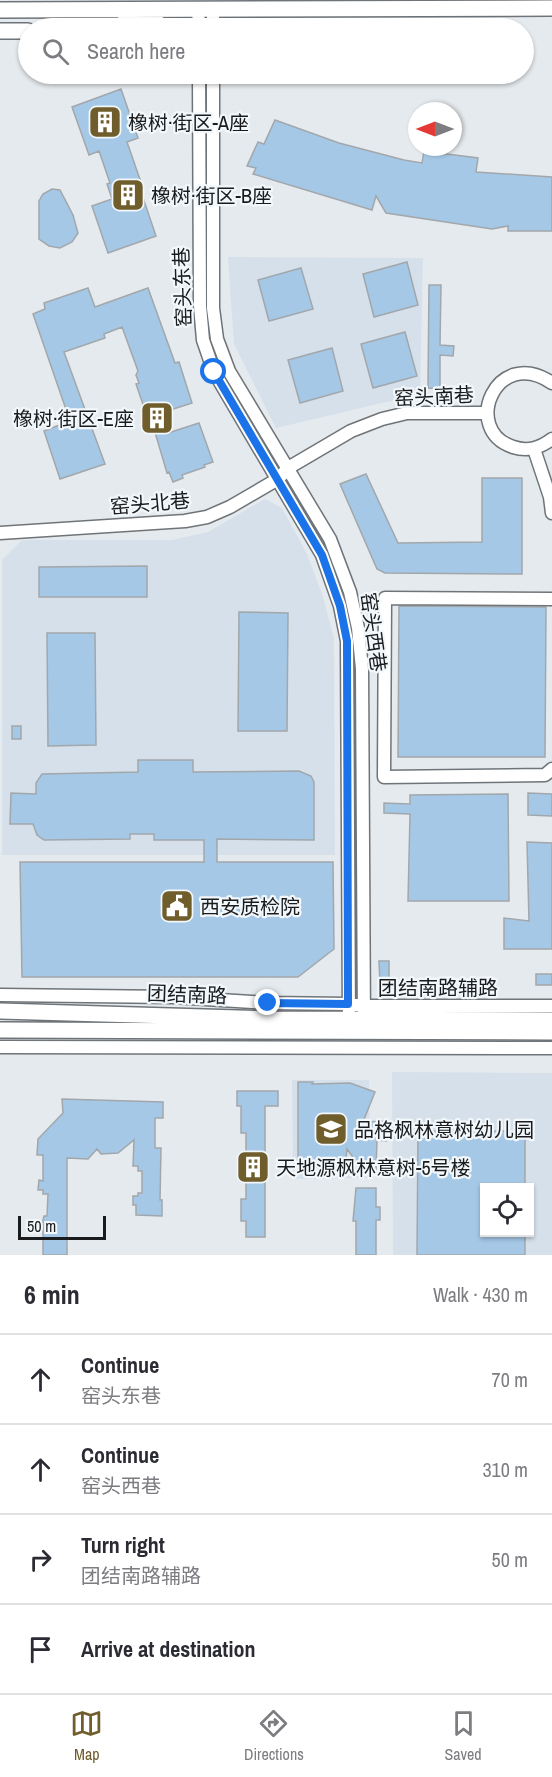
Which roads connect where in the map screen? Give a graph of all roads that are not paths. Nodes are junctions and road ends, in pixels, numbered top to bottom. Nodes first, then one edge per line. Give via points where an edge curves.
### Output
1 (141, 0) edge
2 (171, 8) junction
3 (552, 8) edge
4 (206, 9) junction
5 (0, 10) edge
6 (141, 18) edge
7 (203, 18) edge
8 (209, 18) edge
9 (0, 31) edge
10 (18, 31) edge
11 (199, 84) edge
12 (213, 84) edge
13 (552, 383) edge
14 (487, 413) junction
15 (552, 439) edge
16 (534, 449) junction
17 (288, 468) junction
18 (278, 479) junction
19 (552, 513) edge
20 (0, 532) edge
21 (552, 599) edge
22 (552, 769) edge
23 (0, 995) edge
24 (552, 1006) edge
25 (0, 1011) edge
26 (348, 1018) junction
27 (364, 1019) junction
28 (552, 1020) edge
29 (0, 1030) edge
30 (552, 1032) edge
31 (0, 1047) edge
32 (552, 1048) edge

1 - 2 main road
2 - 4 main road
2 - 5 main road
2 - 6 main road
3 - 4 main road
4 - 7 street
4 - 8 street
9 - 10 main road
11 - 18 street, 窑头东巷 via 203,340 214,372
12 - 17 street, 窑头东巷 via 213,308 217,339 229,371
13 - 14 street via 528,372 515,374 494,389
14 - 16 street via 498,438 519,449
14 - 17 street, 窑头南巷 via 407,412 351,431
15 - 16 street
16 - 19 street
17 - 18 street, 窑头北巷
17 - 27 street, 窑头西巷 via 330,538 350,592 358,628 362,669
18 - 20 street, 窑头北巷 via 207,517
18 - 26 street, 窑头西巷 via 322,555 340,606 347,641
21 - 22 street via 385,598 384,777 545,775
23 - 26 street, 团结南路辅路 via 173,997 268,1003
24 - 27 street, 团结南路辅路
25 - 26 main road, 团结南路
26 - 27 main road, 团结南路
26 - 27 street, 团结南路辅路
26 - 29 main road, 团结南路
27 - 28 main road, 团结南路
27 - 30 main road, 团结南路
31 - 32 street

